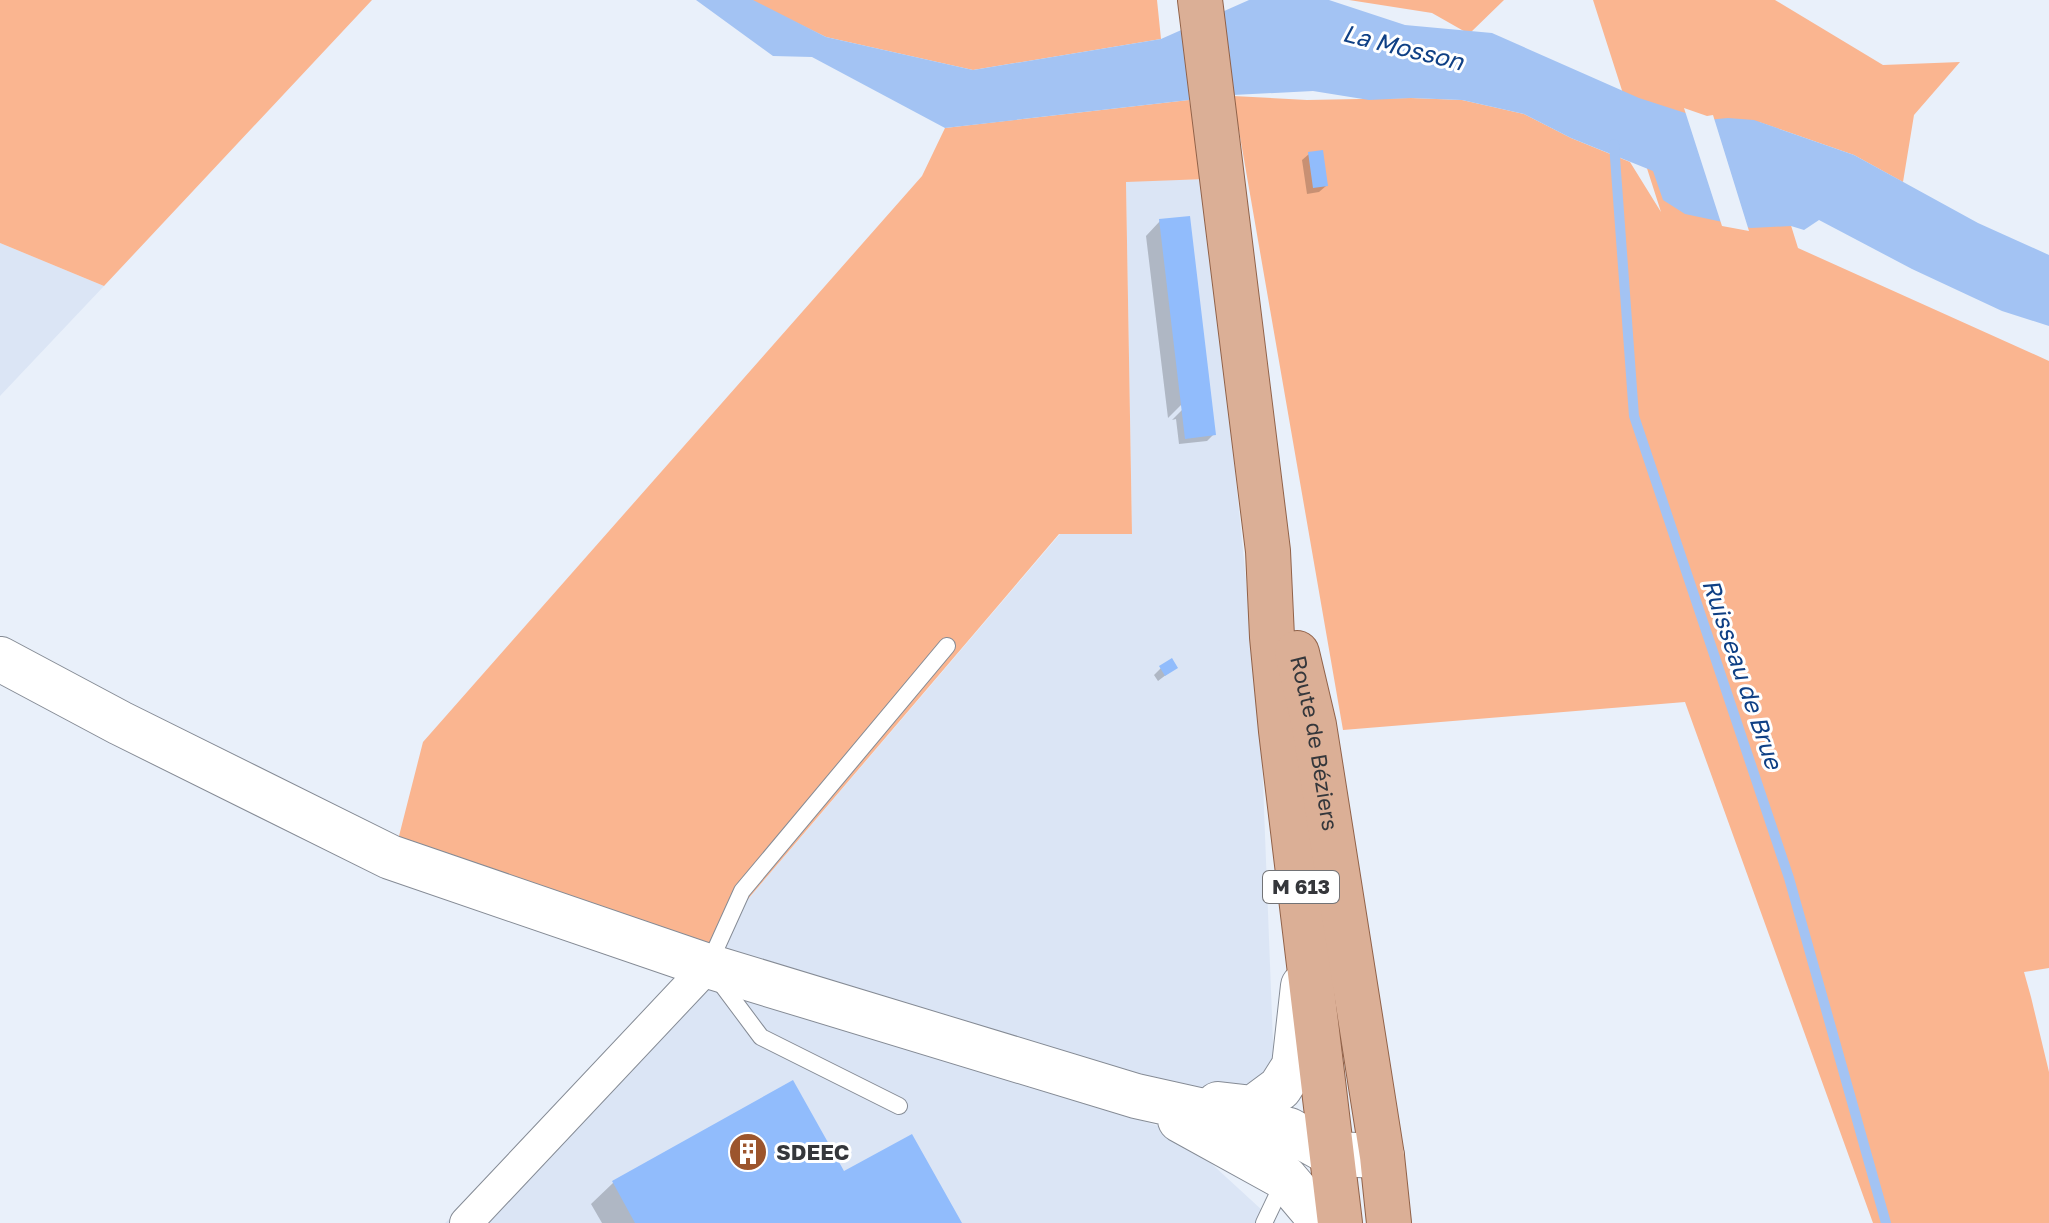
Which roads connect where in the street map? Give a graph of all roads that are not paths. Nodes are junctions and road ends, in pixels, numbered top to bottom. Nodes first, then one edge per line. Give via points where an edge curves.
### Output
1 (1200, 0) edge
2 (1268, 551) junction
3 (947, 646) dead end
4 (0, 659) edge
5 (1307, 940) junction
6 (708, 966) junction
7 (1136, 1096) junction
8 (899, 1106) dead end
9 (1286, 1131) junction
10 (1332, 1154) junction
11 (1382, 1156) junction
12 (466, 1223) edge
13 (1264, 1223) edge
14 (1323, 1223) edge
15 (1340, 1223) edge
16 (1389, 1223) edge

1 - 2 main road, Route de Béziers / M 613
2 - 5 main road, Route de Béziers / M 613 via 1272,637
2 - 11 main road, Route de Béziers / M 613 via 1314,725
3 - 6 lane via 742,891
4 - 6 street via 390,857
5 - 9 street
5 - 10 main road, Route de Béziers / M 613
6 - 7 street
6 - 8 lane via 761,1037
6 - 12 street
7 - 9 street
7 - 9 street via 1253,1108
9 - 10 street
9 - 13 lane
9 - 14 street
10 - 11 street
10 - 15 main road, Route de Béziers / M 613
11 - 16 main road, Route de Béziers / M 613

